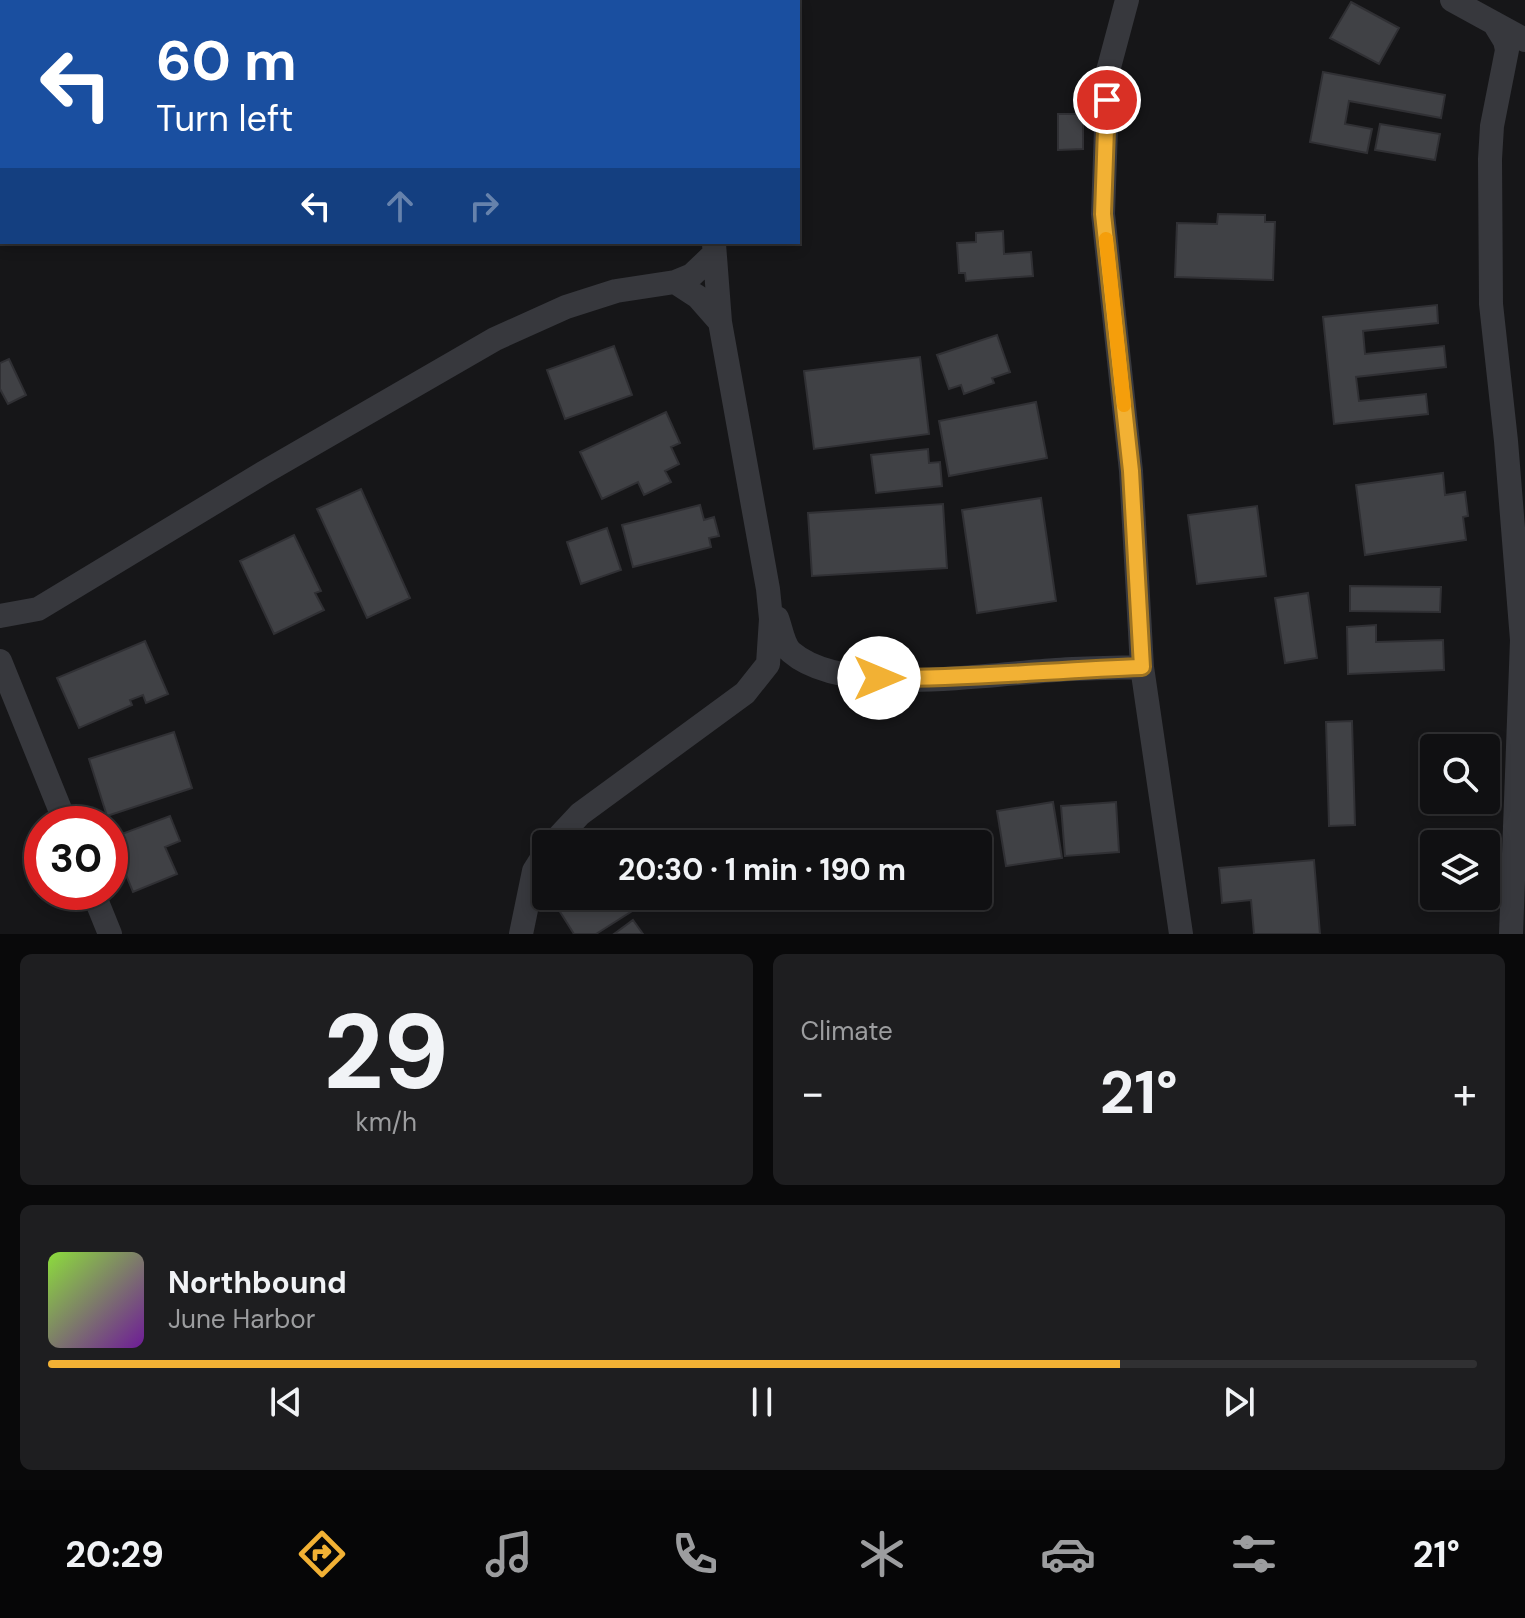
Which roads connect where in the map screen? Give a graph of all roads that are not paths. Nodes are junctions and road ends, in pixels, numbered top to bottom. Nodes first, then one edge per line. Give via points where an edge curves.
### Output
1 (1127, 0) edge
2 (1452, 0) edge
3 (1494, 23) junction
4 (1525, 40) edge
5 (714, 248) edge
6 (675, 282) junction
7 (720, 322) junction
8 (768, 589) junction
9 (0, 616) edge
10 (1524, 639) edge
11 (0, 661) edge
12 (1142, 667) junction
13 (59, 806) edge
14 (565, 830) edge
15 (532, 878) edge
16 (100, 910) edge
17 (110, 934) edge
18 (521, 934) edge
19 (1181, 934) edge
20 (1511, 934) edge

1 - 12 street via 1108,71 1103,214 1131,471
2 - 3 street
3 - 4 street
3 - 10 street via 1507,50 1490,144 1491,304
5 - 6 street via 692,275
5 - 7 street
6 - 7 street via 698,297
6 - 9 street via 616,291 495,339 38,609
7 - 8 street
8 - 12 street via 788,649 804,661 854,677
8 - 14 street via 768,664 745,693
10 - 20 street
11 - 13 street
12 - 19 street
15 - 18 street
16 - 17 street

